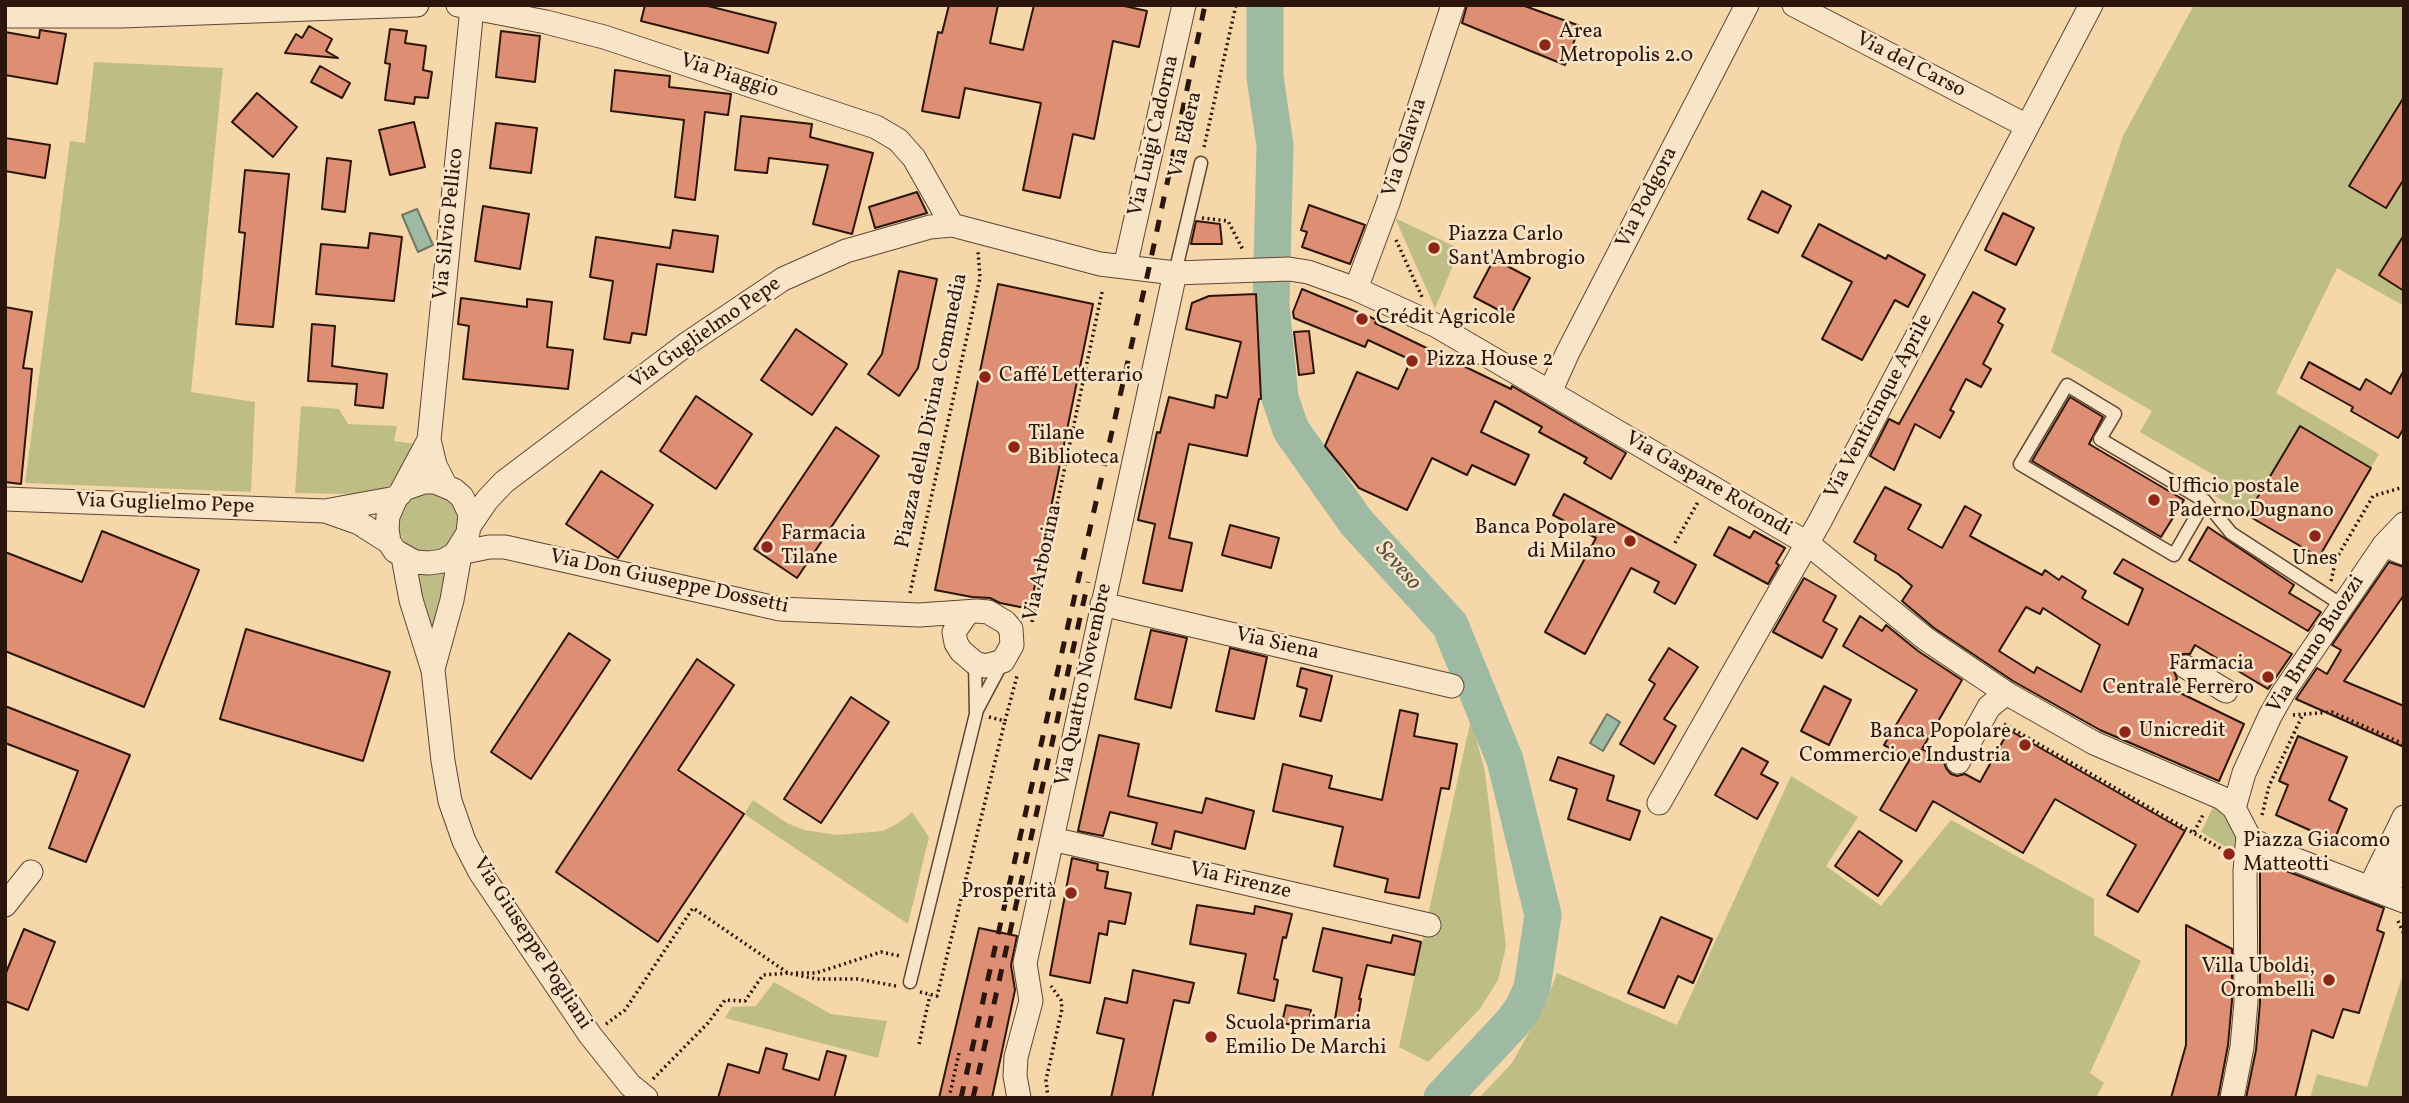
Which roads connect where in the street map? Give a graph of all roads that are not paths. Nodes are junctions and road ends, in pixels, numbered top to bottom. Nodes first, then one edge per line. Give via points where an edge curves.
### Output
1 (417, 5) edge
2 (1184, 5) edge
3 (1452, 5) edge
4 (1747, 5) edge
5 (1794, 5) edge
6 (2091, 5) edge
7 (465, 6) edge
8 (5, 16) edge
9 (2027, 126) junction
10 (1201, 163) road end
11 (951, 225) junction
12 (1125, 267) junction
13 (1175, 273) junction
14 (1356, 289) junction
15 (1550, 392) junction
16 (429, 440) junction
17 (505, 482) junction
18 (398, 496) junction
19 (5, 499) edge
20 (2205, 501) junction
21 (325, 511) junction
22 (466, 524) junction
23 (2404, 524) edge
24 (1807, 543) junction
25 (396, 549) junction
26 (2394, 549) edge
27 (1102, 604) junction
28 (914, 605) junction
29 (2342, 605) junction
30 (968, 612) junction
31 (954, 636) junction
32 (975, 663) junction
33 (1010, 667) junction
34 (2186, 667) dead end
35 (433, 670) junction
36 (1452, 686) dead end
37 (2226, 691) dead end
38 (2006, 693) junction
39 (976, 714) junction
40 (1958, 762) dead end
41 (1659, 803) dead end
42 (2234, 808) junction
43 (2404, 817) edge
44 (2255, 829) junction
45 (1052, 839) junction
46 (2404, 853) edge
47 (31, 872) dead end
48 (2387, 894) edge
49 (5, 905) edge
50 (1429, 925) dead end
51 (909, 985) road end
52 (638, 1092) edge
53 (1019, 1098) edge
54 (2232, 1098) edge

1 - 8 street
2 - 12 street, Via Luigi Cadorna
3 - 14 street, Via Oslavia
4 - 15 street, Via Podgora
5 - 9 street, Via del Carso
6 - 9 street, Via Venticinque Aprile
7 - 11 street, Via Piaggio via 617,41 876,127 898,140 914,158
7 - 16 street, Via Silvio Pellico
9 - 24 street, Via Venticinque Aprile
10 - 13 lane, Via Edera
11 - 12 street, Via Guglielmo Pepe
11 - 17 street, Via Guglielmo Pepe via 846,251 783,279 688,343
12 - 13 street, Via Guglielmo Pepe
13 - 14 street, Via Gaspare Rotondi via 1289,270
13 - 27 street, Via Quattro Novembre
14 - 15 street, Via Gaspare Rotondi via 1437,327
15 - 24 street, Via Gaspare Rotondi
16 - 18 street, Via Silvio Pellico
16 - 22 street, Via Silvio Pellico via 435,465
17 - 22 street, Via Guglielmo Pepe
17 - 22 street, Via Guglielmo Pepe via 471,490
18 - 21 street, Via Guglielmo Pepe
18 - 22 street via 415,484 435,481
18 - 25 street via 388,516
19 - 21 street, Via Guglielmo Pepe
20 - 20 lane via 2100,439 2115,414 2067,385 2020,464 2174,555
20 - 29 lane via 2231,533
21 - 25 street, Via Guglielmo Pepe via 359,523
22 - 25 street via 443,561 415,562
22 - 28 street, Via Don Giuseppe Dossetti via 494,535 505,548 779,609
22 - 35 street, Via Giuseppe Pogliani
23 - 26 street, Via Bruno Buozzi
24 - 38 street, Via Gaspare Rotondi via 1926,639
24 - 41 street, Via Venticinque Aprile
25 - 35 street, Via Giuseppe Pogliani
26 - 29 street, Via Bruno Buozzi
27 - 36 street, Via Siena
27 - 45 street, Via Quattro Novembre
28 - 30 street, Via Don Giuseppe Dossetti
28 - 31 street, Via Don Giuseppe Dossetti
29 - 42 street, Via Bruno Buozzi via 2270,716
30 - 31 street
30 - 33 street via 988,612 1005,621 1011,629
31 - 32 street via 961,651
32 - 33 street
32 - 39 lane
33 - 39 lane
34 - 37 street
35 - 52 street, Via Giuseppe Pogliani via 450,801 464,841 590,1035
38 - 40 street via 1989,707
38 - 42 street, Via Gaspare Rotondi via 2206,800 2222,798
39 - 51 lane
42 - 44 street
43 - 48 street
44 - 48 street via 2261,845
44 - 54 street via 2245,871 2246,1002
45 - 50 street, Via Firenze
45 - 53 street, Via Quattro Novembre via 1025,963 1031,1001 1016,1057
46 - 48 street
47 - 49 street

